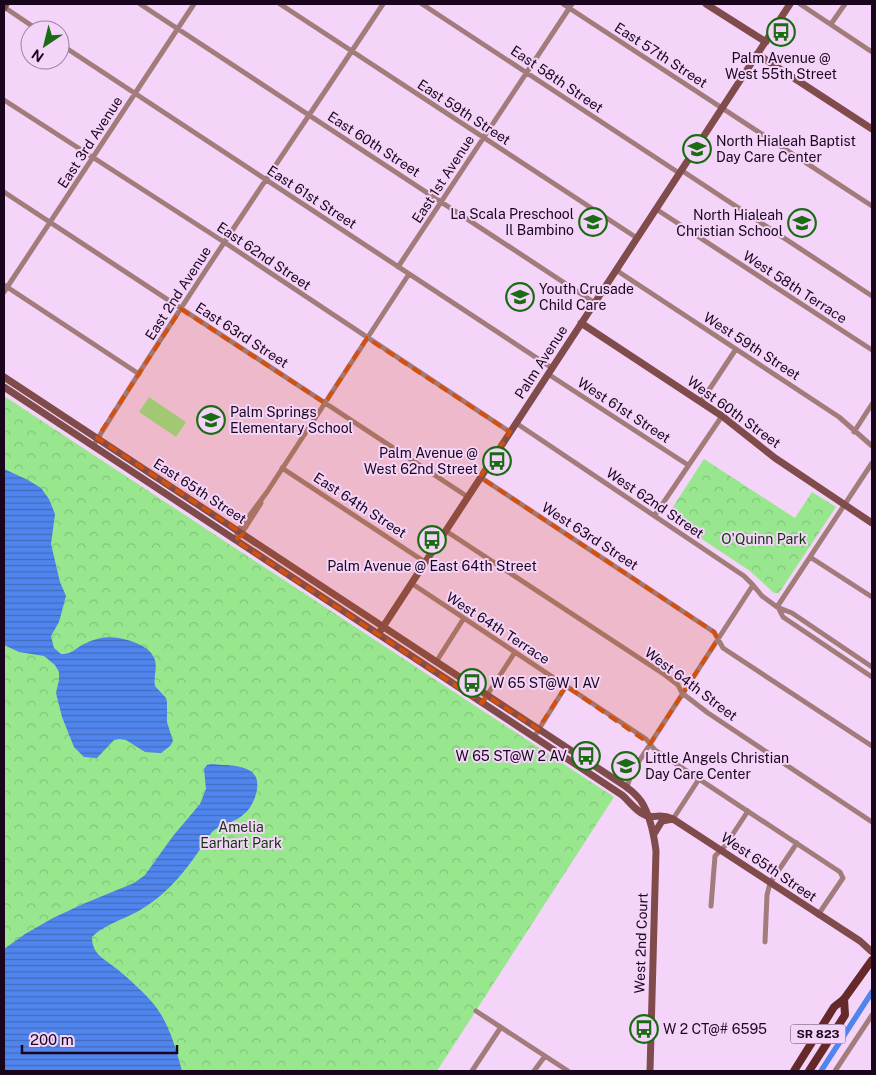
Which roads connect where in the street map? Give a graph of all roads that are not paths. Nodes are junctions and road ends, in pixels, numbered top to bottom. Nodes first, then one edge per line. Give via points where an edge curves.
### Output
1 (6, 4) edge
2 (140, 4) edge
3 (194, 4) edge
4 (280, 4) edge
5 (383, 4) edge
6 (422, 4) edge
7 (563, 4) edge
8 (706, 4) edge
9 (790, 4) edge
10 (800, 4) edge
11 (845, 4) edge
12 (570, 6) edge
13 (4, 8) edge
14 (23, 20) edge
15 (831, 24) junction
16 (178, 28) junction
17 (766, 42) junction
18 (871, 50) edge
19 (70, 51) edge
20 (351, 51) junction
21 (757, 54) junction
22 (526, 72) junction
23 (135, 94) junction
24 (4, 100) edge
25 (722, 108) junction
26 (309, 115) junction
27 (872, 129) edge
28 (484, 138) junction
29 (92, 158) junction
30 (680, 172) junction
31 (266, 181) junction
32 (4, 192) edge
33 (442, 202) junction
34 (872, 206) edge
35 (656, 209) junction
36 (50, 222) junction
37 (637, 238) junction
38 (224, 242) junction
39 (398, 267) junction
40 (616, 270) junction
41 (409, 274) junction
42 (5, 288) edge
43 (872, 296) edge
44 (595, 303) junction
45 (181, 309) junction
46 (581, 323) junction
47 (367, 338) junction
48 (736, 349) junction
49 (872, 350) edge
50 (550, 371) junction
51 (139, 374) junction
52 (4, 377) edge
53 (4, 387) edge
54 (325, 402) junction
55 (701, 402) junction
56 (872, 404) edge
57 (722, 416) junction
58 (516, 423) junction
59 (510, 432) junction
60 (854, 432) junction
61 (97, 438) junction
62 (93, 446) junction
63 (872, 446) edge
64 (872, 463) edge
65 (688, 465) junction
66 (282, 468) junction
67 (480, 478) junction
68 (468, 497) junction
69 (845, 505) junction
70 (655, 515) junction
71 (872, 522) edge
72 (446, 531) junction
73 (240, 532) junction
74 (235, 540) junction
75 (810, 557) junction
76 (426, 562) junction
77 (411, 584) junction
78 (753, 585) junction
79 (872, 597) edge
80 (777, 607) junction
81 (464, 618) junction
82 (383, 627) junction
83 (378, 634) junction
84 (718, 639) junction
85 (515, 652) junction
86 (436, 662) junction
87 (872, 667) edge
88 (872, 676) edge
89 (566, 686) junction
90 (682, 693) junction
91 (487, 696) junction
92 (482, 703) junction
93 (538, 729) junction
94 (534, 737) junction
95 (650, 744) junction
96 (872, 746) edge
97 (632, 772) junction
98 (699, 779) junction
99 (619, 782) junction
100 (627, 788) junction
101 (748, 811) junction
102 (647, 816) junction
103 (673, 819) junction
104 (872, 822) edge
105 (654, 834) junction
106 (797, 843) junction
107 (720, 851) junction
108 (770, 883) junction
109 (711, 906) dead end
110 (818, 915) junction
111 (765, 942) dead end
112 (872, 952) edge
113 (872, 960) edge
114 (844, 999) junction
115 (476, 1011) dead end
116 (872, 1015) edge
117 (501, 1027) junction
118 (545, 1056) junction
119 (472, 1071) edge
120 (534, 1071) edge
121 (568, 1071) edge
122 (650, 1071) edge
123 (794, 1071) edge
124 (809, 1071) edge
125 (836, 1071) edge

1 - 13 main road
2 - 16 street, East 60th Street
3 - 16 street, East 3rd Avenue
4 - 20 street, East 59th Street
5 - 20 street, East 2nd Avenue
6 - 22 street, East 58th Street
7 - 12 street, East 57th Street
8 - 17 main road
9 - 17 main road, Palm Avenue
10 - 15 street
11 - 15 street
12 - 22 street, East 1st Avenue
12 - 25 street, East 57th Street
13 - 14 street
15 - 18 street
16 - 23 street, East 3rd Avenue
16 - 26 street, East 60th Street
17 - 21 main road, Palm Avenue
19 - 23 street, East 61st Street
20 - 26 street, East 2nd Avenue
20 - 28 street, East 59th Street
21 - 25 main road, Palm Avenue
21 - 27 main road
22 - 28 street, East 1st Avenue
22 - 30 street, East 58th Street
23 - 29 street, East 3rd Avenue
23 - 31 street, East 61st Street
24 - 29 street, East 62nd Street
25 - 30 main road, Palm Avenue
25 - 34 street, East 57th Street
26 - 31 street, East 2nd Avenue
26 - 33 street, East 60th Street
28 - 33 street, East 1st Avenue
28 - 37 street, East 59th Street
29 - 36 street, East 3rd Avenue
29 - 38 street, East 62nd Street
30 - 35 main road, Palm Avenue
30 - 43 street, East 58th Street
31 - 38 street, East 2nd Avenue
31 - 39 street, East 61st Street
32 - 36 street, East 63rd Street
33 - 39 street, East 1st Avenue
33 - 44 street, East 60th Street
35 - 37 main road, Palm Avenue
35 - 49 street, West 58th Terrace
36 - 42 street, East 3rd Avenue
36 - 45 street, East 63rd Street
37 - 40 main road, Palm Avenue
38 - 45 street, East 2nd Avenue
38 - 47 street, East 62nd Street
39 - 41 street, East 61st Street
40 - 44 main road, Palm Avenue
40 - 48 street, West 59th Street
41 - 47 street
41 - 50 street, East 61st Street
42 - 51 street
44 - 46 main road, Palm Avenue
45 - 51 street, East 2nd Avenue
45 - 54 street, East 63rd Street
46 - 50 main road, Palm Avenue
46 - 55 main road, West 60th Street
47 - 54 street
47 - 59 street, East 62nd Street
48 - 55 street
48 - 60 street, West 59th Street via 839,417
50 - 58 main road, Palm Avenue
50 - 65 street, West 61st Street
51 - 61 street, East 2nd Avenue
52 - 61 main road, East 65th Street
53 - 62 main road, East 65th Street
54 - 66 street
54 - 68 street, East 63rd Street
55 - 57 main road, West 60th Street
56 - 60 street
57 - 65 street
57 - 69 main road, West 60th Street via 775,458
58 - 59 main road, Palm Avenue
58 - 70 street, West 62nd Street
59 - 67 main road, Palm Avenue
60 - 63 street, West 59th Street
61 - 62 street, East 2nd Avenue
61 - 73 main road, East 65th Street
62 - 74 main road, East 65th Street
64 - 69 street
65 - 70 street
66 - 73 street
66 - 76 street, East 64th Street
67 - 68 main road, Palm Avenue
67 - 84 street, West 63rd Street via 714,632
68 - 72 main road, Palm Avenue
69 - 71 main road, West 60th Street
69 - 75 street
70 - 78 street, West 62nd Street
72 - 76 main road, Palm Avenue
72 - 90 street, West 64th Street via 678,684
73 - 74 street
73 - 82 main road, East 65th Street
74 - 83 main road, East 65th Street
75 - 79 street
75 - 80 street
76 - 77 main road, Palm Avenue
77 - 81 street, West 64th Terrace
77 - 82 main road, Palm Avenue
78 - 80 street, West 62nd Street
78 - 84 street
80 - 87 street, West 62nd Street
80 - 88 street, West 62nd Street via 783,617
81 - 85 street, West 64th Terrace
81 - 86 street
82 - 83 main road, Palm Avenue
82 - 86 main road
83 - 92 main road
84 - 90 street
84 - 96 street via 723,648
85 - 89 street, West 64th Terrace
85 - 91 street
86 - 91 main road
89 - 93 street
89 - 95 street, West 64th Terrace
90 - 95 street
90 - 104 street, West 64th Street
91 - 92 street
91 - 93 main road
92 - 94 main road
93 - 94 street
93 - 99 main road
94 - 102 main road via 622,795
95 - 97 street
95 - 98 street, West 64th Terrace
97 - 99 street
97 - 100 street
98 - 101 street, West 64th Terrace
98 - 103 street
99 - 100 main road
100 - 102 main road via 642,802
101 - 106 street, West 64th Terrace
101 - 107 street
102 - 103 main road, West 65th Street
102 - 105 main road, West 2nd Court
103 - 105 main road via 662,821
103 - 107 main road, West 65th Street
105 - 122 main road, West 2nd Court
106 - 108 street
106 - 110 street, West 64th Terrace via 840,872 843,878
107 - 108 main road, West 65th Street
107 - 109 street via 714,862
108 - 110 main road, West 65th Street
108 - 111 street
110 - 112 main road, West 65th Street
113 - 114 main road, SR 823
114 - 123 main road, SR 823 via 834,1007
114 - 124 main road, SR 823 via 844,1015
115 - 117 street
116 - 125 street
117 - 118 street
117 - 119 street
118 - 120 street
118 - 121 street

